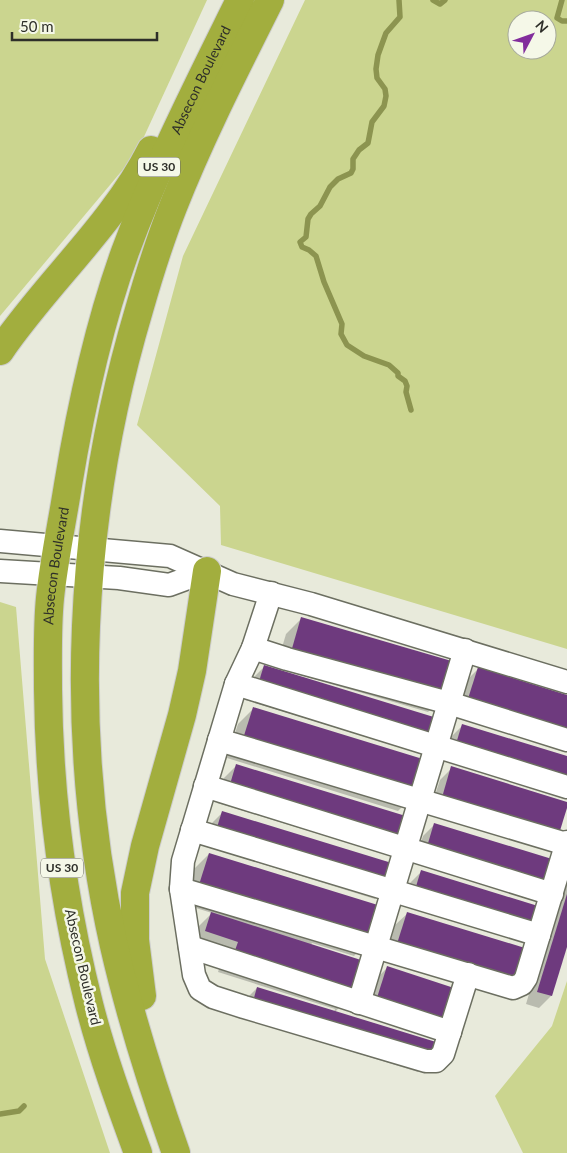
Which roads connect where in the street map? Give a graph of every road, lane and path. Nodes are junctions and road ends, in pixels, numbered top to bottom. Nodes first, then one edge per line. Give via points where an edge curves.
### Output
1 (234, 0) edge
2 (240, 0) edge
3 (270, 0) edge
4 (0, 351) edge
5 (0, 540) edge
6 (58, 546) junction
7 (92, 549) junction
8 (0, 570) edge
9 (207, 571) junction
10 (53, 574) junction
11 (90, 576) junction
12 (270, 593) junction
13 (253, 648) junction
14 (465, 650) junction
15 (567, 682) edge
16 (236, 684) junction
17 (449, 703) junction
18 (219, 740) junction
19 (567, 740) edge
20 (436, 747) junction
21 (206, 786) junction
22 (567, 787) edge
23 (420, 800) junction
24 (192, 830) junction
25 (567, 843) edge
26 (406, 848) junction
27 (181, 889) junction
28 (393, 891) junction
29 (552, 894) junction
30 (539, 935) junction
31 (190, 947) junction
32 (376, 947) junction
33 (468, 974) junction
34 (359, 1002) junction
35 (450, 1032) junction
36 (152, 1080) junction
37 (138, 1153) edge
38 (176, 1153) edge

1 - 4 highway via 207,34 144,163 108,215
2 - 6 highway, Absecon Boulevard / US 30 via 176,129 125,253 85,396
3 - 7 highway, Absecon Boulevard / US 30 via 172,208 149,276 129,344 106,444
5 - 6 street
6 - 7 street
6 - 10 highway, Absecon Boulevard / US 30
7 - 9 street via 170,556
7 - 11 highway, Absecon Boulevard / US 30
8 - 10 street
9 - 11 street via 169,585
9 - 12 street via 233,584
9 - 36 highway via 190,680 135,893 135,940
10 - 11 street
10 - 37 highway, Absecon Boulevard / US 30 via 48,724 62,866 90,1006
11 - 36 highway, Absecon Boulevard / US 30 via 85,690 91,802 114,945
12 - 13 street
12 - 14 street
13 - 16 street
13 - 17 street
14 - 15 street
14 - 17 street
16 - 18 street
16 - 20 street
17 - 19 street
17 - 20 street
18 - 21 street
18 - 23 street
20 - 22 street
20 - 23 street
21 - 24 street
21 - 26 street
23 - 25 street
23 - 26 street
24 - 27 street via 183,862
24 - 28 street
25 - 29 street
26 - 28 street
26 - 29 street
27 - 31 street
27 - 32 street
28 - 30 street
28 - 32 street
29 - 30 street
30 - 33 street via 522,984 513,988
31 - 34 street
31 - 35 street via 194,975 200,989 213,997 426,1061 436,1061 443,1054
32 - 33 street
32 - 34 street
33 - 35 street
34 - 35 street
36 - 38 highway, Absecon Boulevard / US 30

